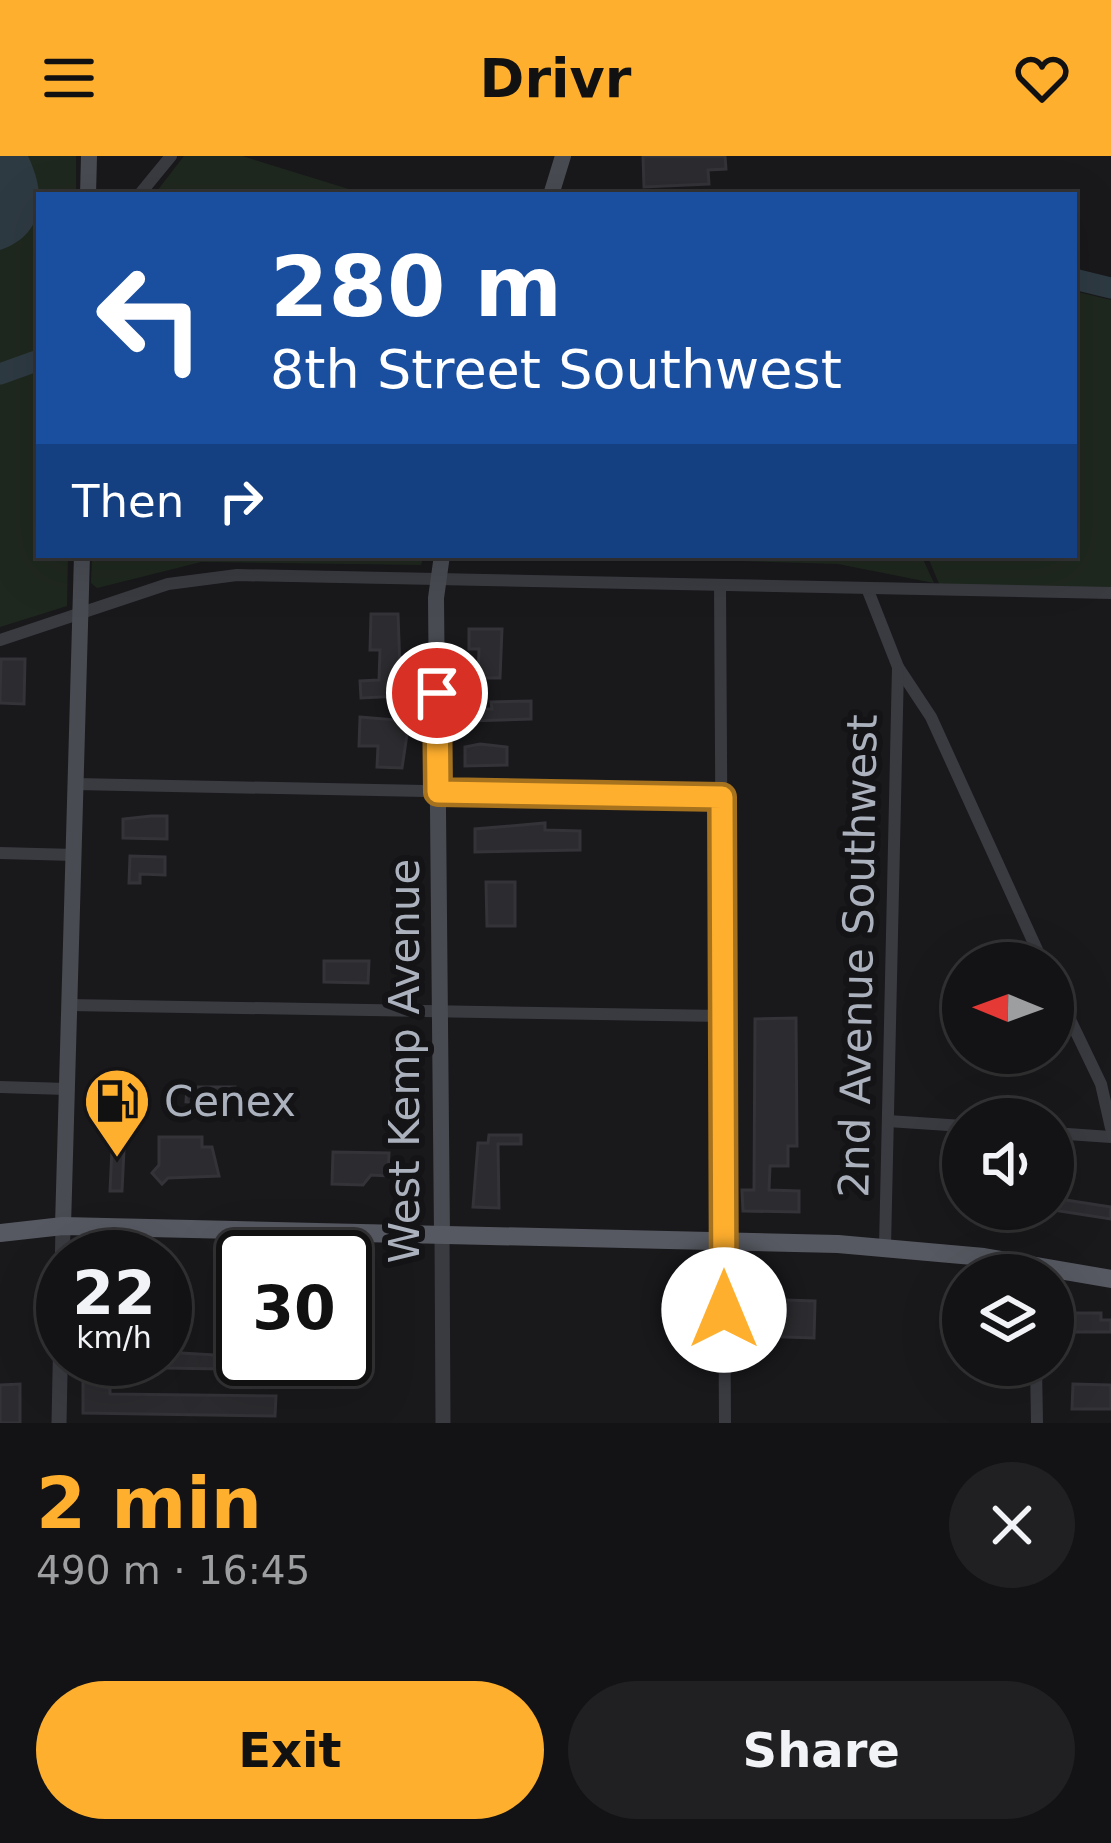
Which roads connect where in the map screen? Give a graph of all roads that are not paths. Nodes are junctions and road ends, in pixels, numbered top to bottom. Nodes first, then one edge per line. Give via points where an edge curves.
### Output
1 (89, 156) edge
2 (171, 156) edge
3 (563, 156) edge
4 (88, 192) edge
5 (141, 192) edge
6 (552, 192) edge
7 (82, 558) edge
8 (441, 558) edge
9 (437, 578) junction
10 (720, 585) junction
11 (867, 588) junction
12 (1111, 593) edge
13 (81, 613) junction
14 (0, 640) edge
15 (898, 667) junction
16 (76, 784) junction
17 (438, 792) junction
18 (722, 797) junction
19 (0, 853) edge
20 (75, 855) junction
21 (1033, 942) edge
22 (69, 1005) junction
23 (440, 1012) junction
24 (722, 1016) junction
25 (1074, 1028) edge
26 (0, 1087) edge
27 (67, 1089) junction
28 (888, 1120) junction
29 (942, 1124) edge
30 (1111, 1128) edge
31 (1074, 1134) edge
32 (1111, 1137) edge
33 (63, 1226) junction
34 (0, 1233) edge
35 (442, 1235) junction
36 (724, 1241) junction
37 (885, 1247) junction
38 (942, 1256) edge
39 (1074, 1275) edge
40 (1111, 1279) edge
41 (1036, 1386) edge
42 (59, 1423) edge
43 (443, 1423) edge
44 (724, 1423) edge
45 (1037, 1423) edge

1 - 4 main road
2 - 5 street
3 - 6 main road
7 - 13 main road
8 - 9 main road, West Kemp Avenue
9 - 10 street
9 - 13 street via 220,575
9 - 17 main road, West Kemp Avenue
10 - 11 street
10 - 18 street
11 - 12 street
11 - 15 street
13 - 14 street
13 - 16 main road
15 - 21 street via 932,717
15 - 28 street, 2nd Avenue Southwest
16 - 17 street
16 - 20 main road
17 - 18 street
17 - 23 main road, West Kemp Avenue
18 - 24 street
19 - 20 street
20 - 22 main road
22 - 23 street
22 - 27 main road
23 - 24 street
23 - 35 main road, West Kemp Avenue
24 - 36 street
25 - 30 street
26 - 27 street
27 - 33 main road
28 - 29 street
28 - 37 street, 2nd Avenue Southwest
31 - 32 street
33 - 34 main road
33 - 35 main road
33 - 42 street
35 - 36 main road
35 - 43 street, West Kemp Avenue
36 - 37 main road
36 - 44 street
37 - 38 main road
39 - 40 main road
41 - 45 street

